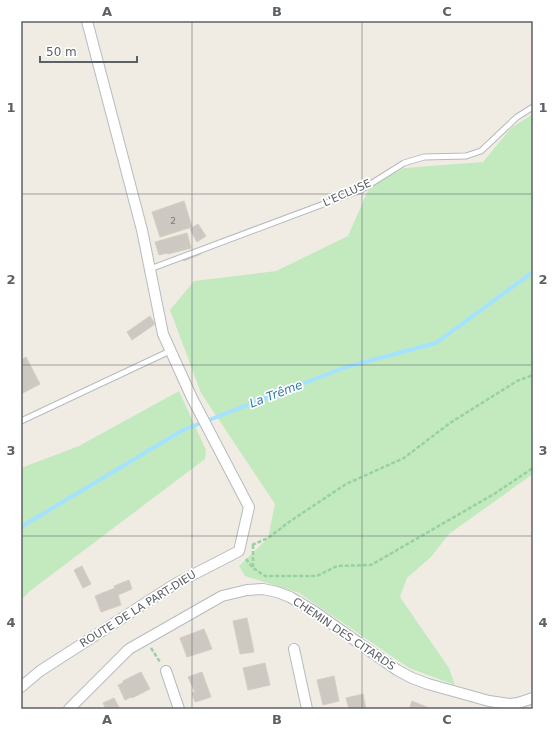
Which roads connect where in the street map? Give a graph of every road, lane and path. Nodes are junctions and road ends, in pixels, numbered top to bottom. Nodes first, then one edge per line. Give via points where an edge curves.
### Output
1 (87, 21) edge
2 (533, 107) edge
3 (150, 269) junction
4 (170, 351) junction
5 (533, 375) edge
6 (21, 421) edge
7 (533, 468) edge
8 (253, 545) junction
9 (239, 551) junction
10 (253, 568) junction
11 (145, 640) junction
12 (294, 650) dead end
13 (166, 671) joint
14 (21, 687) edge
15 (533, 698) edge
16 (69, 709) edge
17 (179, 709) edge
18 (307, 709) edge

1 - 3 street
2 - 3 lane, L'ECLUSE via 517,117 481,151 466,156 424,157 404,163 361,190
3 - 4 street via 163,334
4 - 6 lane
4 - 9 street via 249,507
5 - 8 path via 517,381 450,423 404,458 346,484 268,538
7 - 10 path via 476,505 371,565 337,566 317,576 265,576
8 - 9 path
8 - 10 path
9 - 10 path
9 - 14 street, ROUTE DE LA PART-DIEU via 174,584 40,671
11 - 13 path
11 - 15 street, CHEMIN DES CITARDS via 222,596 263,589 290,597 412,678 501,704 518,703
11 - 16 street, CHEMIN DES CITARDS via 129,650
12 - 18 street
13 - 17 street

